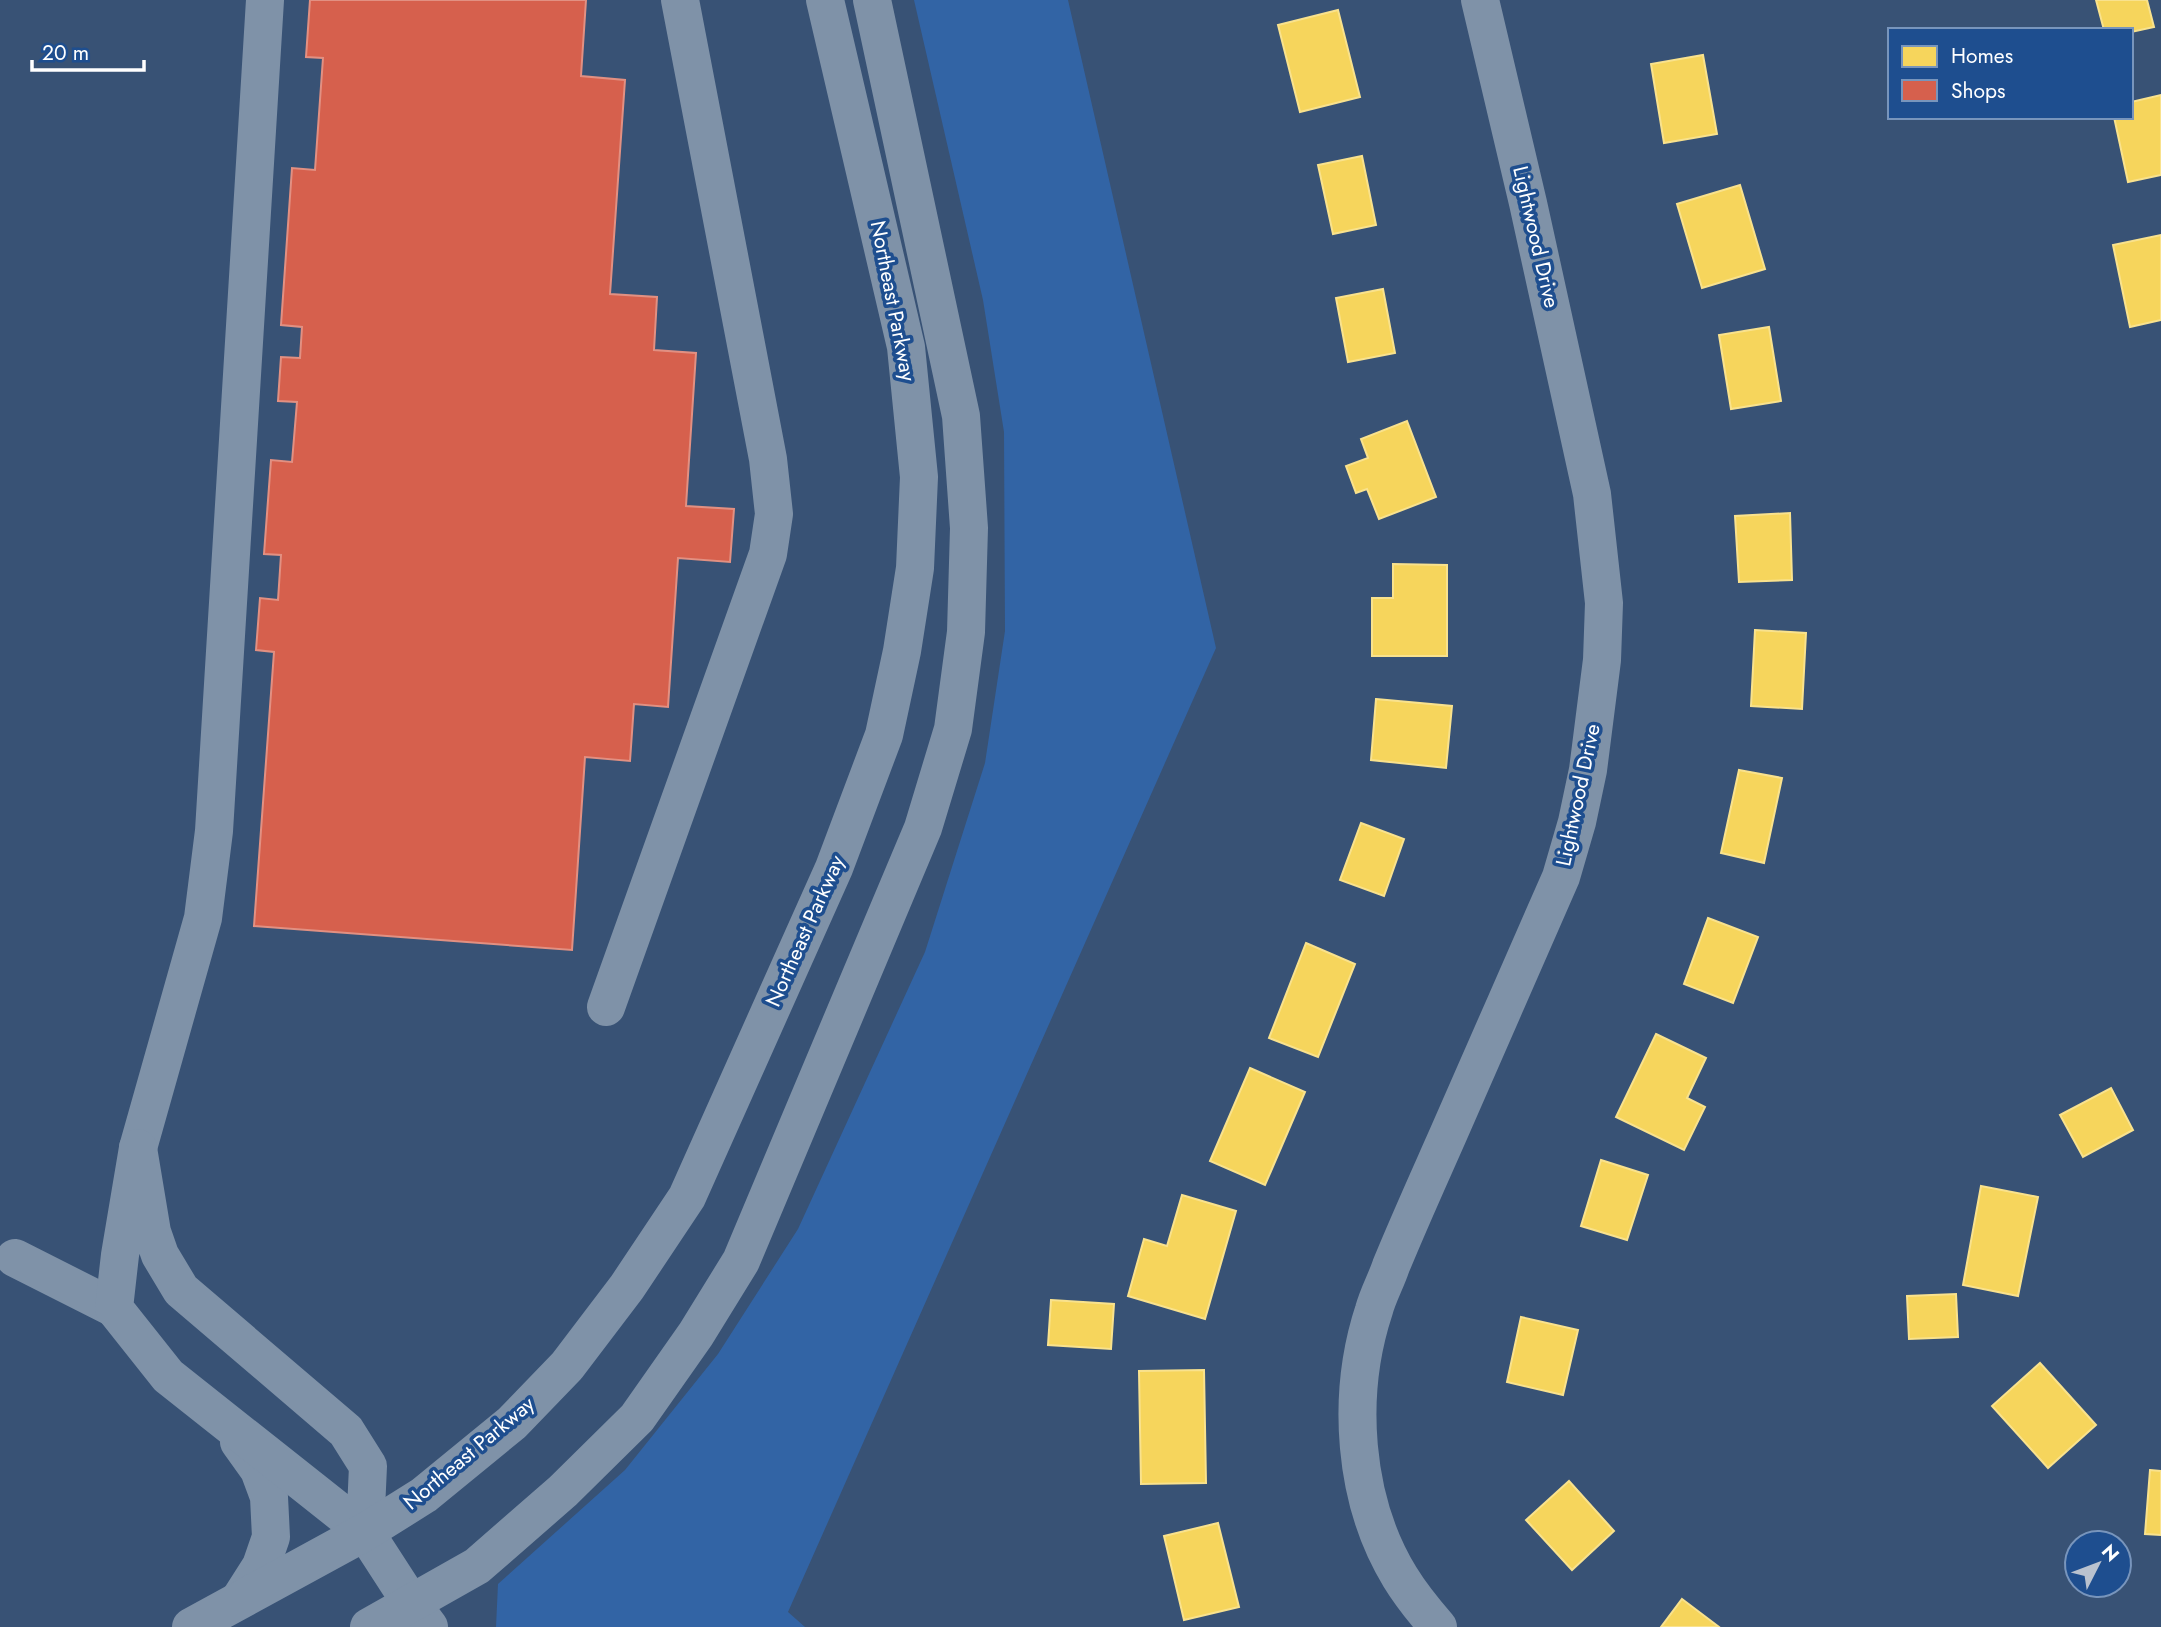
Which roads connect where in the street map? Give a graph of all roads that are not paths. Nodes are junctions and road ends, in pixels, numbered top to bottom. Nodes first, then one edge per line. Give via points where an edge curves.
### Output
1 (265, 0) edge
2 (680, 0) edge
3 (825, 0) edge
4 (872, 0) edge
5 (1480, 0) edge
6 (606, 1007) dead end
7 (138, 1147) junction
8 (15, 1258) dead end
9 (114, 1308) junction
10 (224, 1420) junction
11 (365, 1532) junction
12 (240, 1599) junction
13 (420, 1615) edge
14 (191, 1627) edge
15 (369, 1627) edge
16 (1438, 1627) edge

1 - 7 street via 214,831 203,918
2 - 6 street via 768,459 774,514 768,554
3 - 11 street, Northeast Parkway via 906,347 919,477 915,568 884,735 834,868 687,1197 567,1366 512,1423 424,1495
4 - 13 street, Northeast Parkway via 961,416 969,528 966,632 953,729 922,828 741,1261 637,1418 564,1491
5 - 16 street, Lightwood Drive via 1592,494 1604,603 1588,770 1561,877 1400,1244 1373,1311 1362,1360 1357,1413 1367,1499 1399,1576
7 - 9 street
7 - 11 street via 152,1232 181,1290 346,1431 368,1466
8 - 9 street
9 - 10 street via 168,1376
10 - 11 street
10 - 12 street via 258,1471 269,1497 271,1537 261,1566
11 - 12 street, Northeast Parkway
11 - 13 street
12 - 14 street, Northeast Parkway
13 - 15 street, Northeast Parkway

